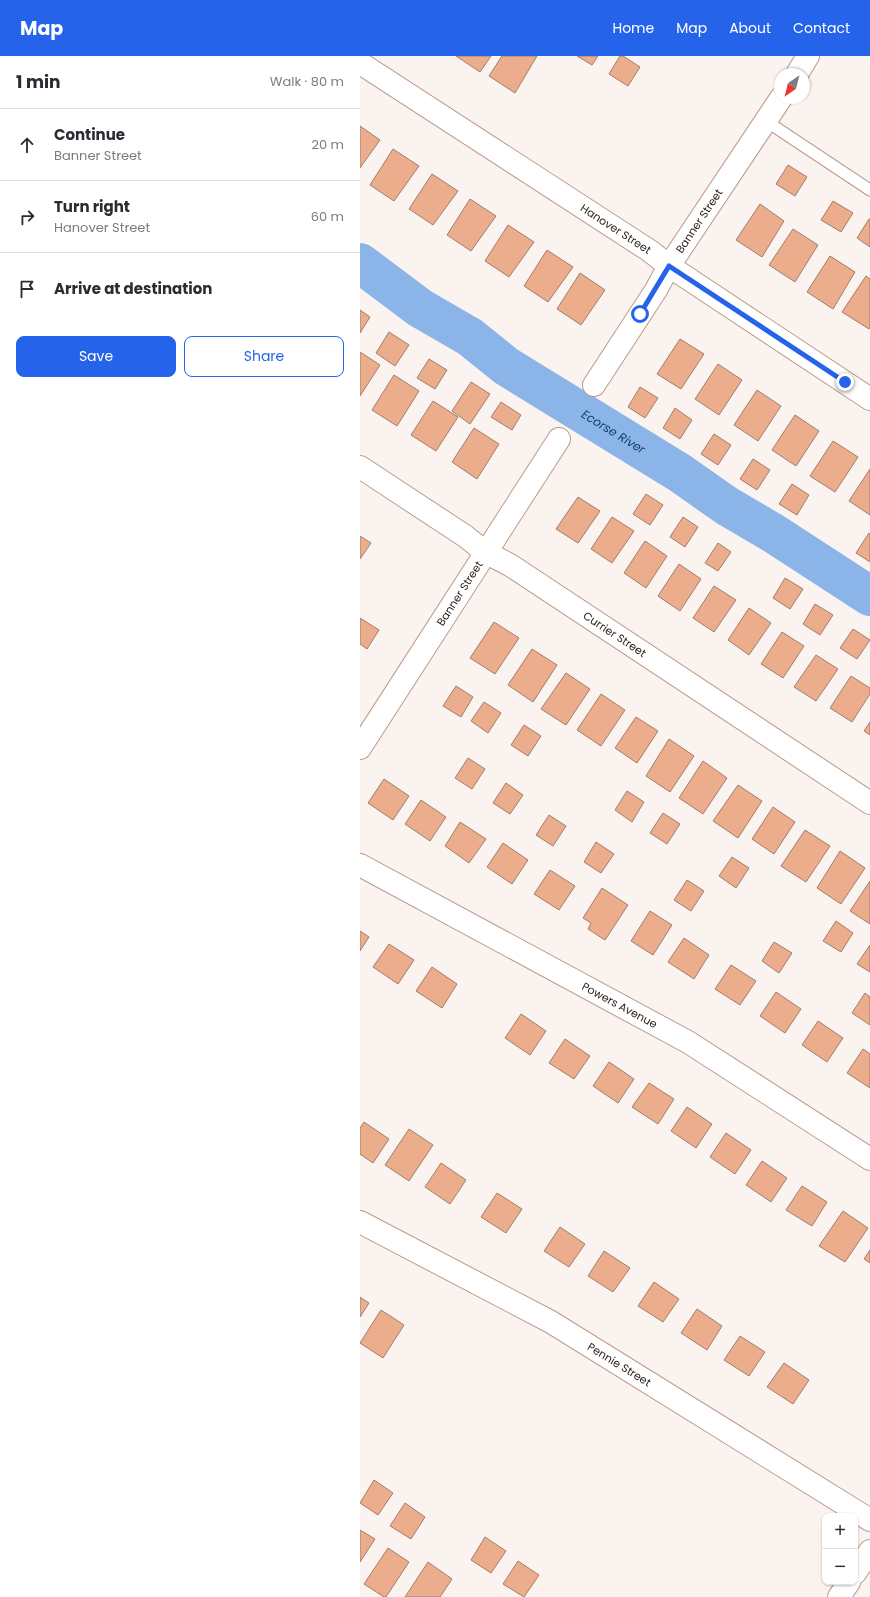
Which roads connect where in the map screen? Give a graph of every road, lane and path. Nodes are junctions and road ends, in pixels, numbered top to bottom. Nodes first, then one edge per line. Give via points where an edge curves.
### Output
1 (808, 56) edge
2 (360, 63) edge
3 (801, 68) edge
4 (777, 104) edge
5 (766, 121) junction
6 (870, 190) edge
7 (669, 266) junction
8 (594, 385) dead end
9 (870, 399) edge
10 (559, 439) dead end
11 (360, 466) edge
12 (485, 552) junction
13 (360, 748) edge
14 (870, 803) edge
15 (360, 865) edge
16 (870, 1159) edge
17 (360, 1222) edge
18 (870, 1520) edge
19 (870, 1551) edge
20 (858, 1569) edge
21 (847, 1585) edge
22 (839, 1597) edge

1 - 3 street
2 - 7 street, Hanover Street via 650,251
4 - 5 street, Banner Street
5 - 6 lane
5 - 7 street, Banner Street
7 - 8 street, Banner Street
7 - 9 street, Hanover Street
10 - 12 street, Banner Street
11 - 12 street, Currier Street
12 - 13 street, Banner Street
12 - 14 street, Currier Street via 510,565
15 - 16 street, Powers Avenue via 688,1042
17 - 18 street, Pennie Street via 550,1322
19 - 20 street
21 - 22 street

